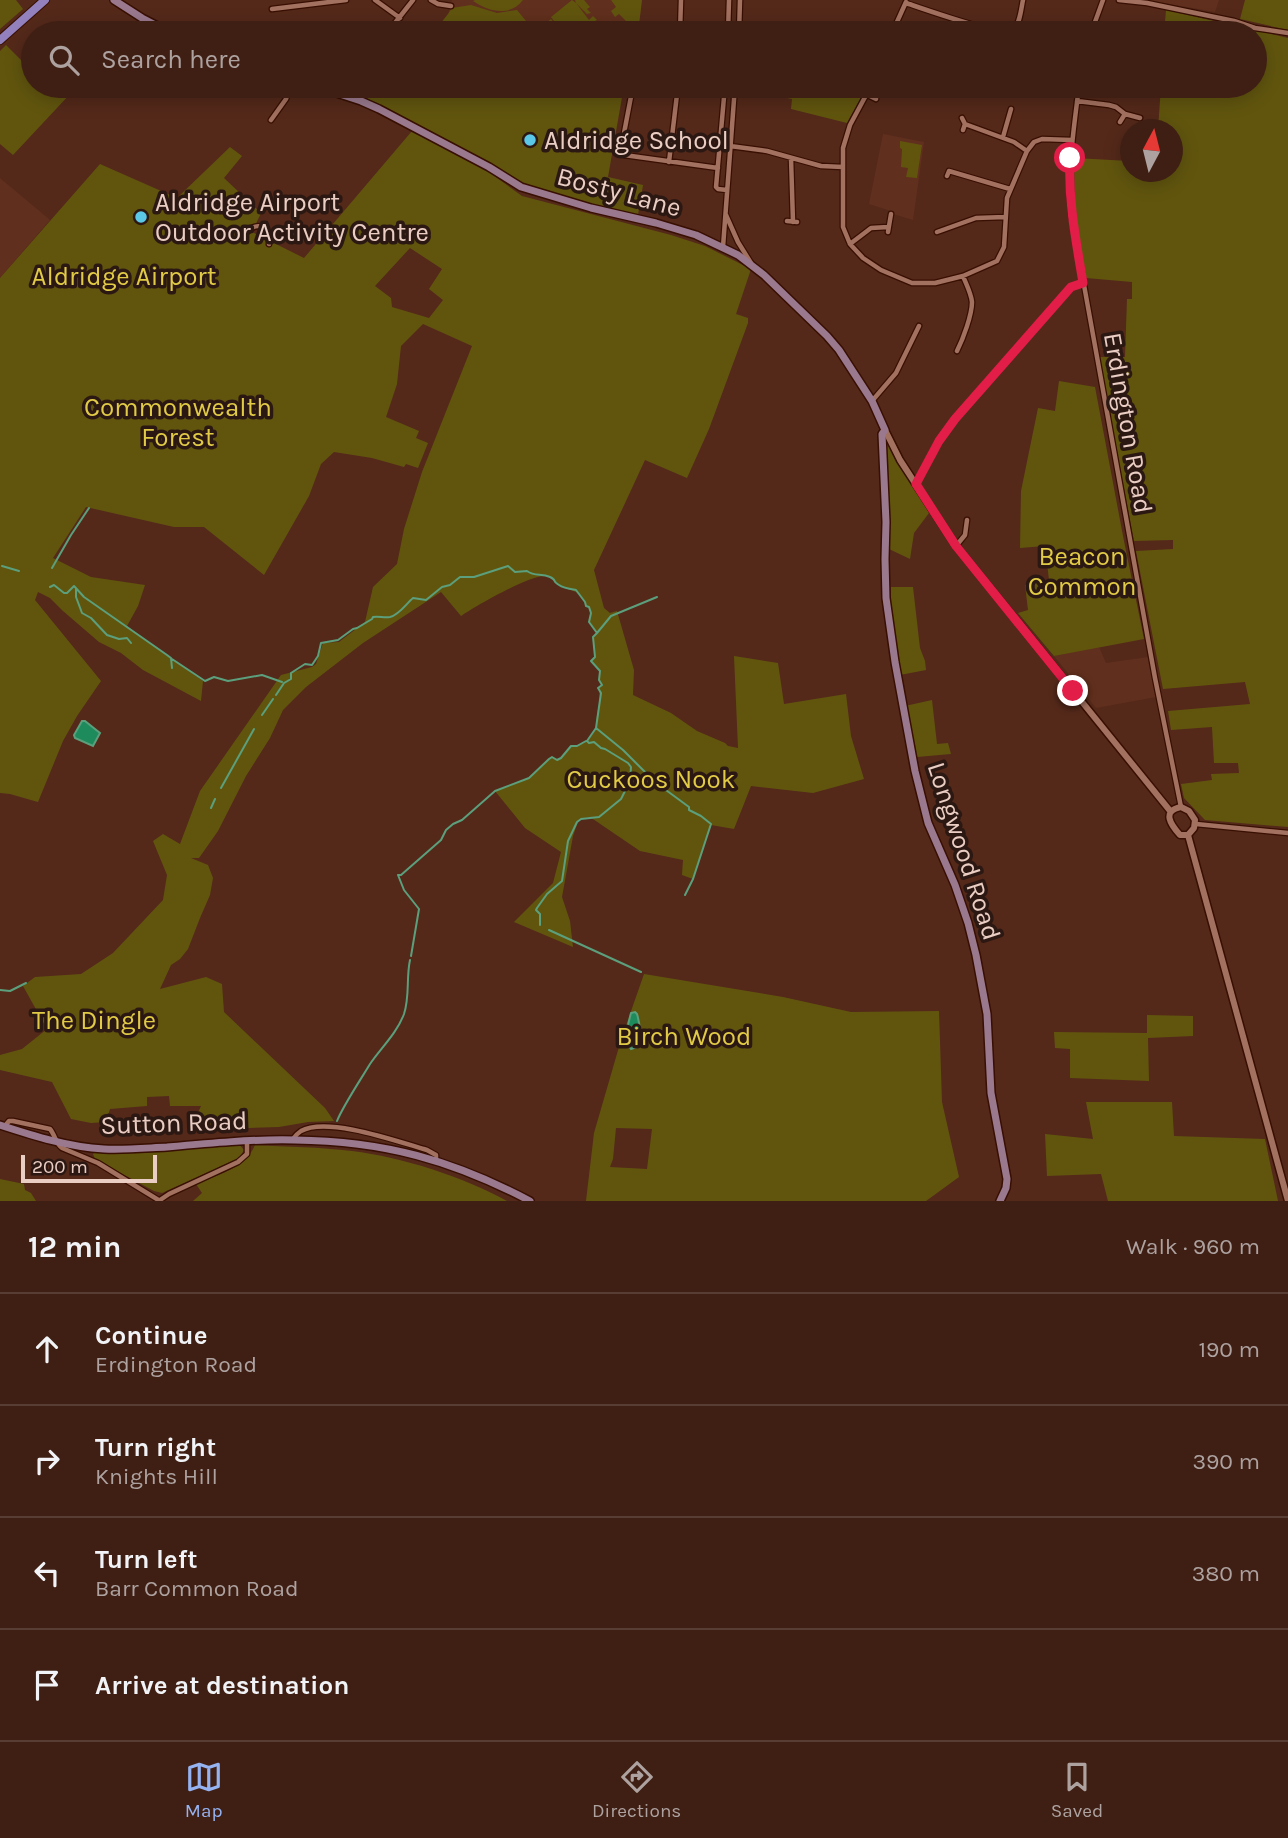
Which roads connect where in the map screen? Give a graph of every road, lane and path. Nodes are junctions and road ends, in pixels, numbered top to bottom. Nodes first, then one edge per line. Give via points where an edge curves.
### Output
1 (45, 0) edge
2 (114, 0) edge
3 (346, 0) edge
4 (375, 0) edge
5 (413, 0) edge
6 (431, 0) edge
7 (681, 0) edge
8 (729, 0) edge
9 (740, 0) edge
10 (1023, 0) edge
11 (1103, 0) edge
12 (1119, 0) edge
13 (906, 1) edge
14 (451, 6) dead end
15 (272, 9) dead end
16 (400, 18) junction
17 (21, 21) edge
18 (21, 21) edge
19 (148, 21) edge
20 (397, 21) edge
21 (680, 21) edge
22 (728, 21) edge
23 (739, 21) edge
24 (897, 21) edge
25 (960, 21) edge
26 (1018, 21) edge
27 (1095, 21) edge
28 (1234, 21) edge
29 (1267, 29) edge
30 (1288, 33) edge
31 (0, 40) edge
32 (286, 98) edge
33 (351, 98) edge
34 (631, 98) edge
35 (676, 98) edge
36 (724, 98) edge
37 (734, 98) edge
38 (864, 98) edge
39 (1078, 98) edge
40 (1077, 102) junction
41 (1011, 109) dead end
42 (1125, 114) junction
43 (962, 118) dead end
44 (1140, 118) dead end
45 (1122, 119) edge
46 (271, 120) dead end
47 (1003, 138) junction
48 (1072, 140) junction
49 (730, 146) junction
50 (1027, 151) junction
51 (791, 158) junction
52 (668, 162) junction
53 (843, 167) junction
54 (718, 168) junction
55 (947, 176) dead end
56 (1010, 189) junction
57 (727, 190) junction
58 (725, 214) junction
59 (891, 214) dead end
60 (1005, 217) junction
61 (792, 222) dead end
62 (936, 231) dead end
63 (246, 233) dead end
64 (269, 244) dead end
65 (850, 244) junction
66 (723, 247) junction
67 (753, 265) junction
68 (963, 276) junction
69 (1083, 283) junction
70 (919, 326) dead end
71 (954, 340) dead end
72 (961, 342) junction
73 (957, 351) dead end
74 (872, 401) junction
75 (885, 430) junction
76 (916, 484) junction
77 (967, 520) dead end
78 (956, 546) junction
79 (1181, 807) junction
80 (1171, 811) junction
81 (1196, 824) junction
82 (1288, 833) edge
83 (1188, 835) junction
84 (2, 1125) edge
85 (292, 1140) junction
86 (247, 1141) junction
87 (58, 1142) junction
88 (92, 1148) junction
89 (88, 1158) junction
90 (436, 1160) junction
91 (1288, 1199) edge
92 (160, 1201) edge
93 (530, 1201) edge
94 (1000, 1201) edge

1 - 18 main road
2 - 19 main road
3 - 15 street
4 - 16 street
5 - 16 street
6 - 14 street
7 - 21 street
8 - 22 street
9 - 23 street
10 - 26 street
11 - 27 street
12 - 28 street
13 - 24 street
13 - 25 street
16 - 20 street
17 - 31 main road
29 - 30 street
32 - 46 street
33 - 66 main road, Bosty Lane via 521,187 696,234
34 - 52 street via 621,152 627,157
35 - 52 street
36 - 54 street
37 - 49 street
38 - 53 street via 846,136
39 - 40 street, Erdington Road
40 - 42 street via 1116,107
40 - 48 street, Erdington Road
41 - 47 street
42 - 44 street
42 - 45 street
43 - 47 street via 964,127
47 - 50 street
48 - 50 street via 1042,139
48 - 69 street, Erdington Road via 1070,204
49 - 51 street
49 - 57 street
50 - 56 street
51 - 53 street
51 - 61 street
52 - 54 street
53 - 65 street via 843,227
54 - 57 street via 716,187
55 - 56 street via 949,171
56 - 60 street
57 - 58 street
58 - 66 street
58 - 67 street
59 - 65 street via 888,229 871,228
60 - 62 street via 976,218
60 - 68 street via 1004,247 997,261
63 - 64 street via 260,226 270,237
65 - 68 street via 881,270 912,283
66 - 67 main road, Bosty Lane
67 - 74 main road, Bosty Lane via 827,336
68 - 72 street via 972,306
69 - 76 street via 1071,287 955,419
69 - 79 street, Erdington Road
70 - 74 street via 896,373
71 - 72 street
72 - 73 street
74 - 75 main road, Bosty Lane
75 - 76 street
75 - 94 main road, Longwood Road via 889,624 928,822 968,923 984,998 991,1093 1007,1180
76 - 78 street
77 - 78 street via 965,535
78 - 80 street
79 - 80 street
79 - 81 street
80 - 83 street via 1172,826 1180,835
81 - 82 street
81 - 83 street
83 - 91 street
84 - 87 main road, Sutton Road
85 - 86 main road, Sutton Road
85 - 90 main road, Sutton Road via 368,1145
85 - 90 street, Sutton Road via 309,1128 342,1128 427,1150
86 - 88 main road, Sutton Road
86 - 92 street via 247,1154 238,1162
87 - 88 main road, Sutton Road
87 - 89 street
88 - 89 street
89 - 92 street
90 - 93 main road, Sutton Road

